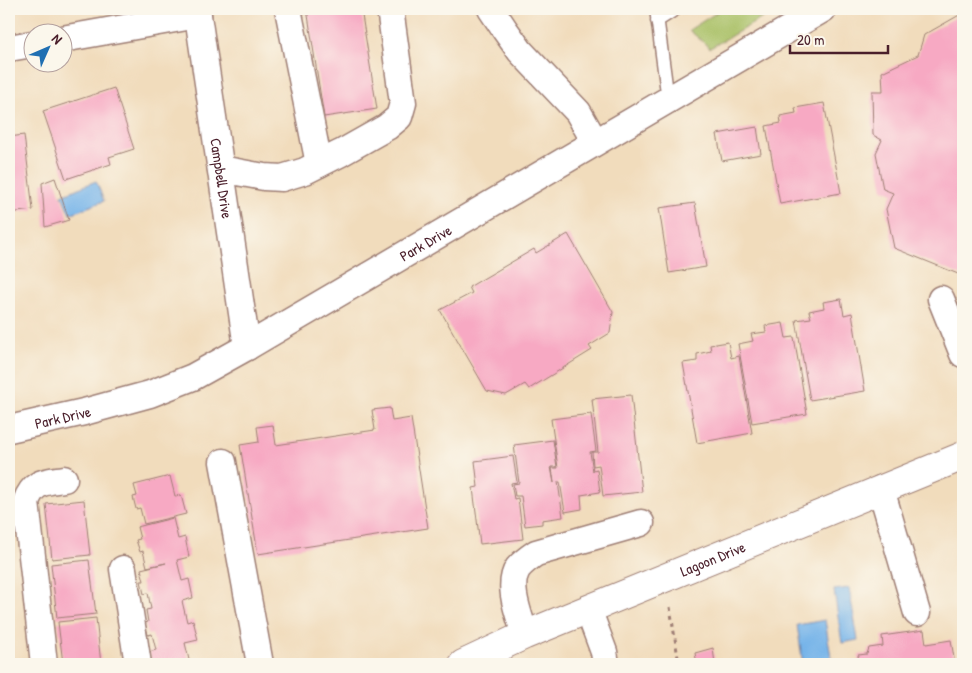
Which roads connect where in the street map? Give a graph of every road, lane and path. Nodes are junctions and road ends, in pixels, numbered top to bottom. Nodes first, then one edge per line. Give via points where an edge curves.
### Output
1 (288, 9) edge
2 (390, 9) edge
3 (491, 9) edge
4 (676, 9) edge
5 (822, 9) edge
6 (197, 12) edge
7 (657, 15) edge
8 (72, 37) edge
9 (22, 46) edge
10 (9, 48) edge
11 (668, 100) junction
12 (595, 142) junction
13 (318, 164) junction
14 (221, 169) junction
15 (941, 299) dead end
16 (247, 347) junction
17 (963, 354) edge
18 (9, 429) edge
19 (963, 456) edge
20 (223, 462) dead end
21 (64, 479) dead end
22 (882, 489) junction
23 (641, 523) dead end
24 (123, 569) dead end
25 (665, 577) junction
26 (588, 609) junction
27 (917, 613) dead end
28 (525, 635) junction
29 (44, 664) edge
30 (138, 664) edge
31 (260, 664) edge
32 (463, 664) edge
33 (606, 664) edge
34 (679, 664) edge

1 - 13 street
2 - 13 street via 402,104 399,117 387,127
3 - 12 street via 520,51 578,112
4 - 7 lane
5 - 11 street, Park Drive
6 - 8 street
6 - 14 street, Campbell Drive
7 - 11 lane
9 - 10 street
11 - 12 street, Park Drive
12 - 16 street, Park Drive
13 - 14 street via 282,178
14 - 16 street, Campbell Drive
15 - 17 street
16 - 18 street, Park Drive via 193,377 150,394
19 - 22 street, Lagoon Drive
20 - 31 street
21 - 29 street via 34,487 26,502
22 - 25 street, Lagoon Drive
22 - 27 street
23 - 28 street via 536,553 518,568 514,578 514,596
24 - 30 street
25 - 26 street, Lagoon Drive
25 - 34 path
26 - 28 street, Lagoon Drive
26 - 33 street
28 - 32 street, Lagoon Drive

